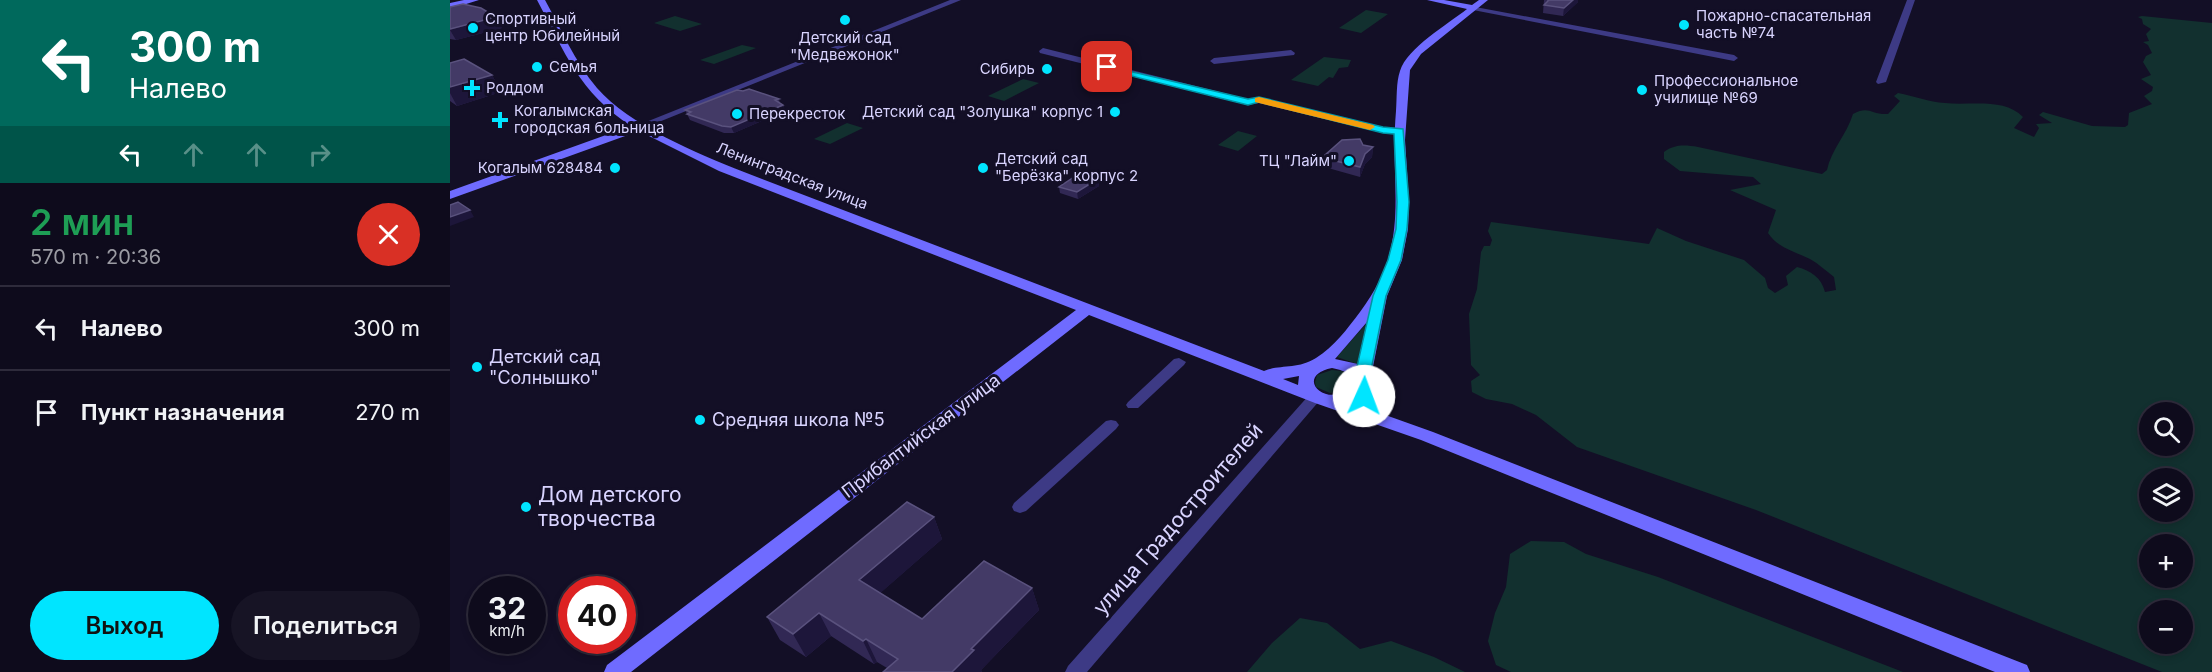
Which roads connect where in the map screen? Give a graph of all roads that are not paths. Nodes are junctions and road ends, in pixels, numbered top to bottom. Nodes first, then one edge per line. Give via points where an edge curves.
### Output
1 (475, 0) edge
2 (541, 0) edge
3 (957, 0) edge
4 (1431, 0) edge
5 (1484, 0) edge
6 (1911, 0) edge
7 (450, 6) edge
8 (1473, 8) junction
9 (1043, 51) dead end
10 (1291, 53) dead end
11 (1734, 58) dead end
12 (1214, 61) dead end
13 (1881, 82) dead end
14 (641, 126) junction
15 (1399, 131) junction
16 (450, 195) edge
17 (1087, 309) junction
18 (1372, 313) junction
19 (1179, 363) dead end
20 (1318, 366) junction
21 (1252, 371) junction
22 (1362, 382) junction
23 (1319, 398) junction
24 (1132, 405) dead end
25 (1110, 425) dead end
26 (1427, 436) junction
27 (1020, 507) dead end
28 (615, 672) edge
29 (1075, 672) edge
30 (2019, 672) edge

1 - 7 street
2 - 14 street, Ленинградская улица via 593,90
3 - 14 street
4 - 8 street
5 - 8 street
6 - 13 street
8 - 11 street
8 - 15 street via 1408,64
9 - 15 street via 1248,102 1259,100
10 - 12 street
14 - 16 street
14 - 17 street, Ленинградская улица via 728,171
15 - 18 street via 1402,229 1395,260
17 - 21 street
17 - 28 street, Прибалтийская улица
18 - 20 street
18 - 22 street
19 - 24 street
20 - 21 street via 1290,375
20 - 22 street via 1346,365 1357,372
20 - 23 street via 1305,381 1307,389
21 - 23 street
22 - 23 street via 1348,398
22 - 26 street via 1369,406
23 - 26 street
23 - 29 street, улица Градостроителей
25 - 27 street
26 - 30 street

